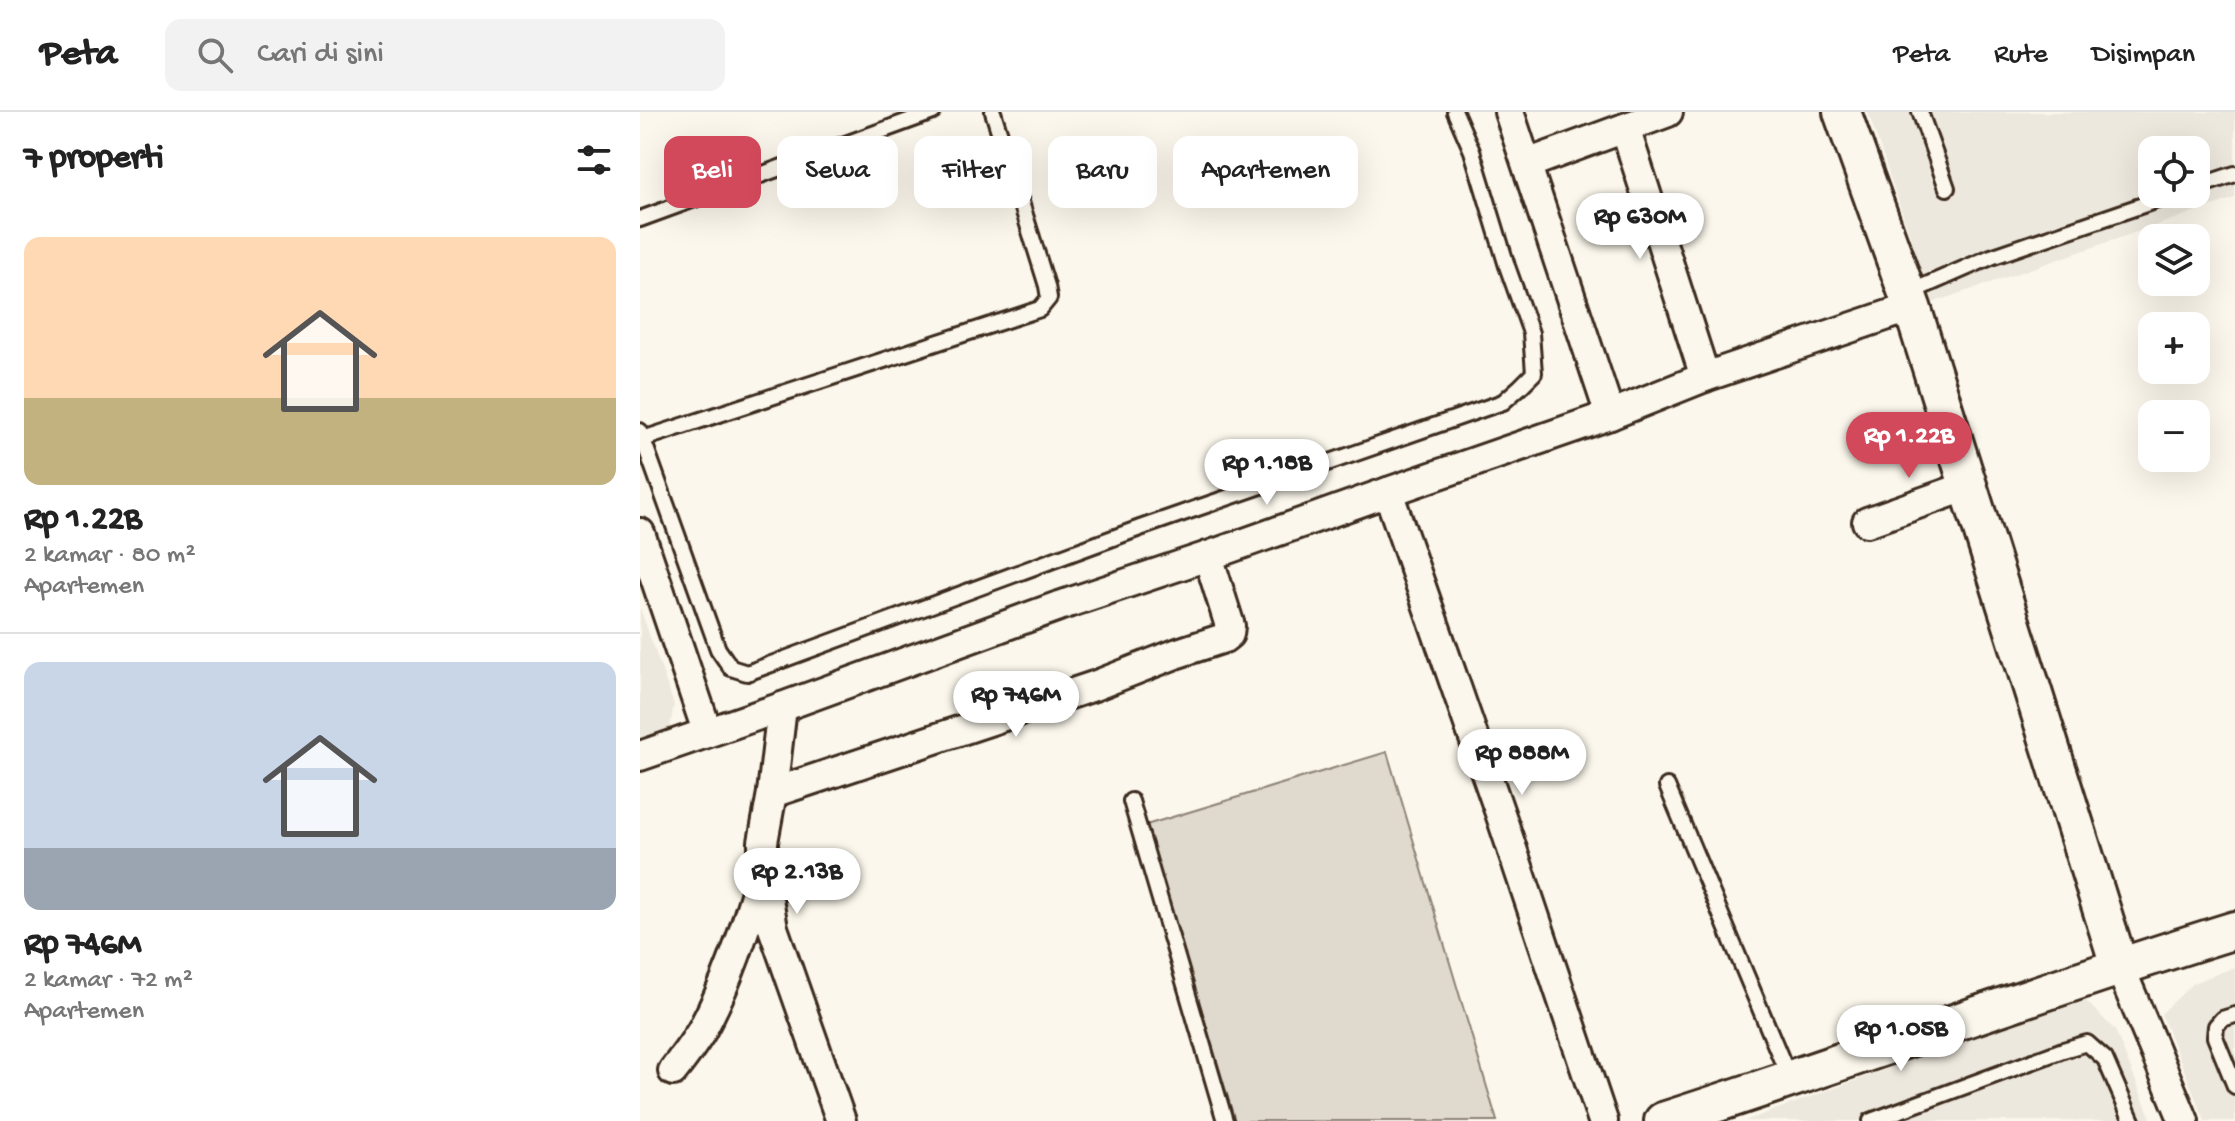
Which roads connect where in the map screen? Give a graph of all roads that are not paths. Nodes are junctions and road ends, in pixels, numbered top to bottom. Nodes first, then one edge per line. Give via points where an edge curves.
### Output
1 (933, 112) edge
2 (993, 112) edge
3 (1455, 112) edge
4 (1509, 112) edge
5 (1668, 112) edge
6 (1842, 112) edge
7 (1920, 112) edge
8 (1625, 128) junction
9 (1527, 164) junction
10 (2235, 174) edge
11 (2210, 182) edge
12 (1947, 188) dead end
13 (2138, 207) edge
14 (640, 219) edge
15 (1909, 299) junction
16 (1705, 377) junction
17 (1610, 415) junction
18 (642, 435) edge
19 (1968, 486) junction
20 (1388, 492) junction
21 (1867, 522) dead end
22 (640, 533) edge
23 (1208, 556) junction
24 (782, 707) junction
25 (707, 731) junction
26 (640, 756) edge
27 (1667, 786) dead end
28 (772, 793) junction
29 (1131, 801) dead end
30 (763, 870) junction
31 (2235, 930) edge
32 (2119, 965) junction
33 (2235, 1015) edge
34 (673, 1071) dead end
35 (1790, 1080) junction
36 (2235, 1086) edge
37 (841, 1121) edge
38 (1225, 1121) edge
39 (1603, 1121) edge
40 (1663, 1121) edge
41 (1871, 1121) edge
42 (2132, 1121) edge
43 (2184, 1121) edge

1 - 14 lane
2 - 18 lane via 1047,286 1049,298 1040,309
3 - 18 lane via 1531,333 1534,373 1503,402 747,673 731,668 718,649
4 - 9 street
5 - 8 street
6 - 15 street
7 - 12 lane
8 - 9 street
8 - 16 street
9 - 17 street
10 - 11 lane
13 - 15 lane via 1991,257 1922,287
15 - 16 street
15 - 19 street
16 - 17 street
17 - 20 street
19 - 21 street
19 - 32 street
20 - 23 street
20 - 39 street
22 - 25 street
23 - 24 street
23 - 28 street via 1230,626 1224,638
24 - 25 street
24 - 28 street
25 - 26 street
27 - 35 lane
28 - 30 street
29 - 38 lane
30 - 34 street via 729,975 701,1032
30 - 37 street via 773,928
31 - 32 street
32 - 35 street
32 - 43 street
33 - 36 lane via 2222,1019 2215,1037
35 - 40 street
41 - 42 lane via 2087,1043 2105,1059

